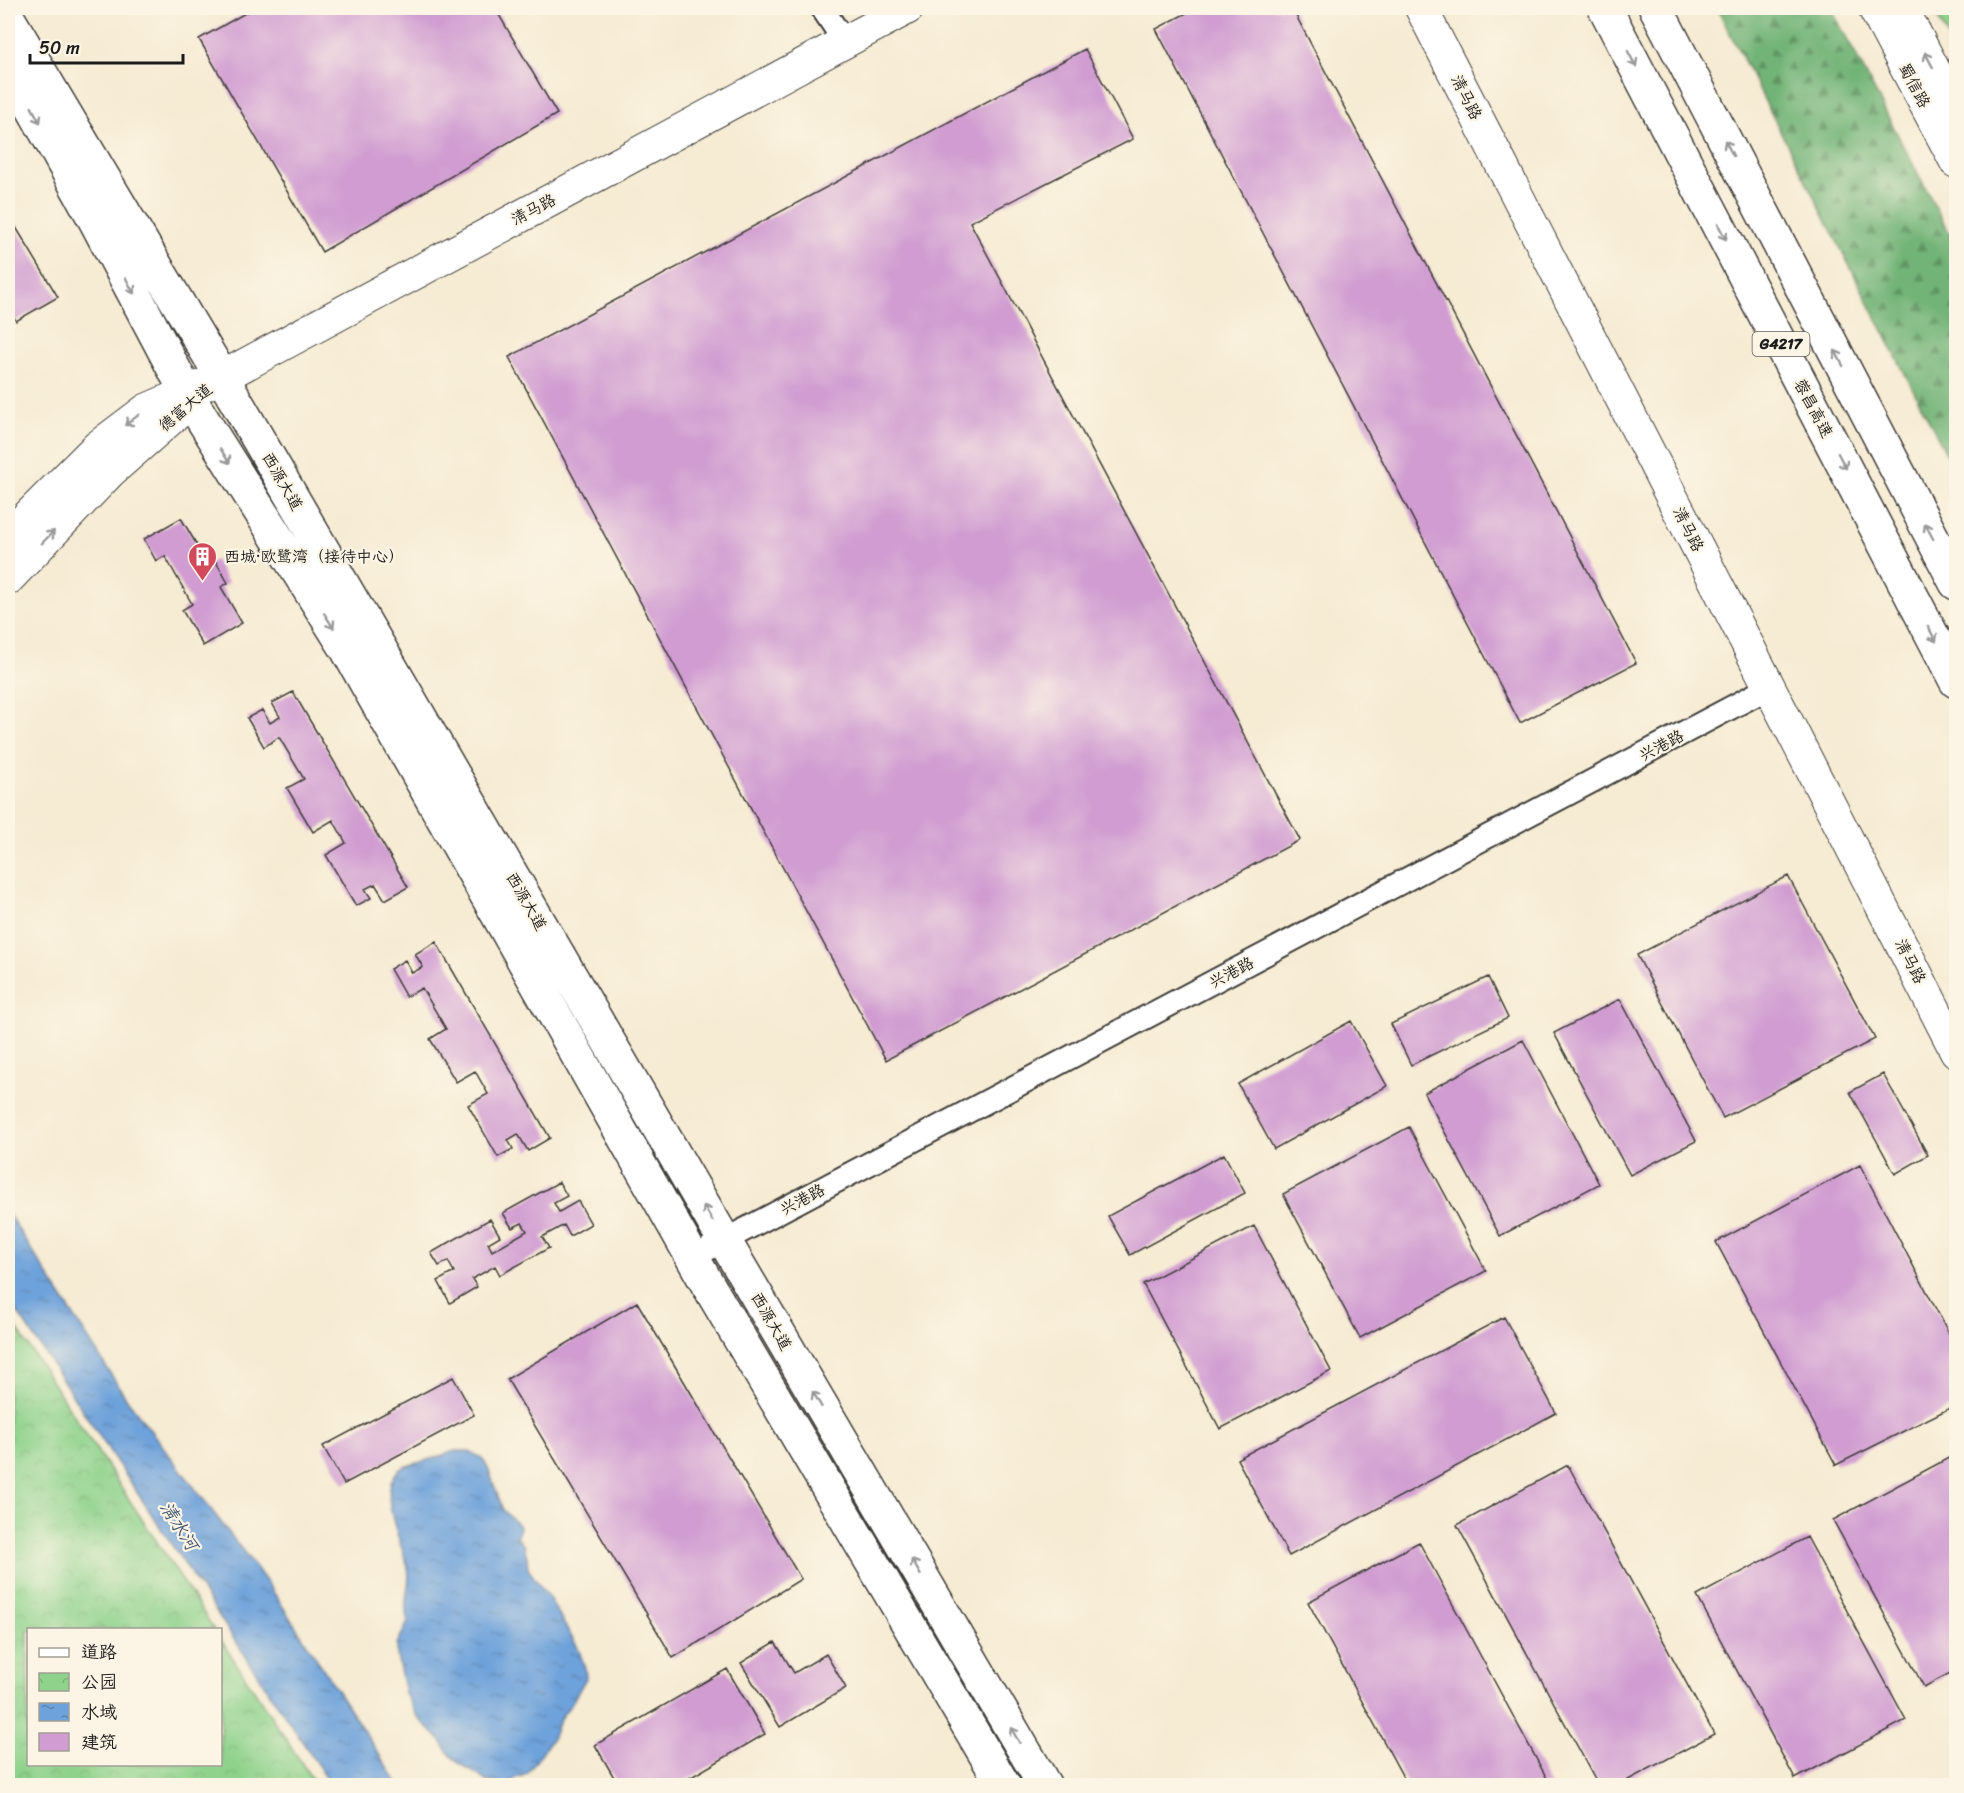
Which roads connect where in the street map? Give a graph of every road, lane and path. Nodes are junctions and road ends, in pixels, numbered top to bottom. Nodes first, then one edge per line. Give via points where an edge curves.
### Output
1 (822, 8) edge
2 (908, 8) edge
3 (1421, 8) edge
4 (1605, 8) edge
5 (1656, 8) edge
6 (1874, 8) edge
7 (1902, 8) edge
8 (8, 18) edge
9 (844, 41) junction
10 (8, 64) edge
11 (1956, 112) edge
12 (1956, 162) edge
13 (222, 377) junction
14 (188, 397) junction
15 (8, 536) edge
16 (8, 579) edge
17 (1956, 583) edge
18 (1956, 681) edge
19 (1770, 687) junction
20 (1956, 1051) edge
21 (724, 1240) junction
22 (693, 1257) junction
23 (1004, 1785) edge
24 (1045, 1785) edge

1 - 9 street
2 - 9 street, 清马路
3 - 19 street, 清马路
4 -> 18 main road, 蓉昌高速 / G4217
17 -> 5 main road, G4217
6 - 12 street, 蜀信路
11 -> 7 street, 蜀信路
8 - 13 main road, 西源大道
9 - 13 street, 清马路
10 -> 14 main road, 西源大道
13 - 14 street, 德富大道
21 -> 13 main road, 西源大道
14 -> 15 street, 德富大道 via 146,410 97,447
16 -> 14 street, 德富大道
14 -> 22 main road, 西源大道 via 348,651
19 - 20 street, 清马路
19 - 21 street, 兴港路
21 - 22 street, 兴港路
24 -> 21 main road, 西源大道
22 - 23 main road, 西源大道

